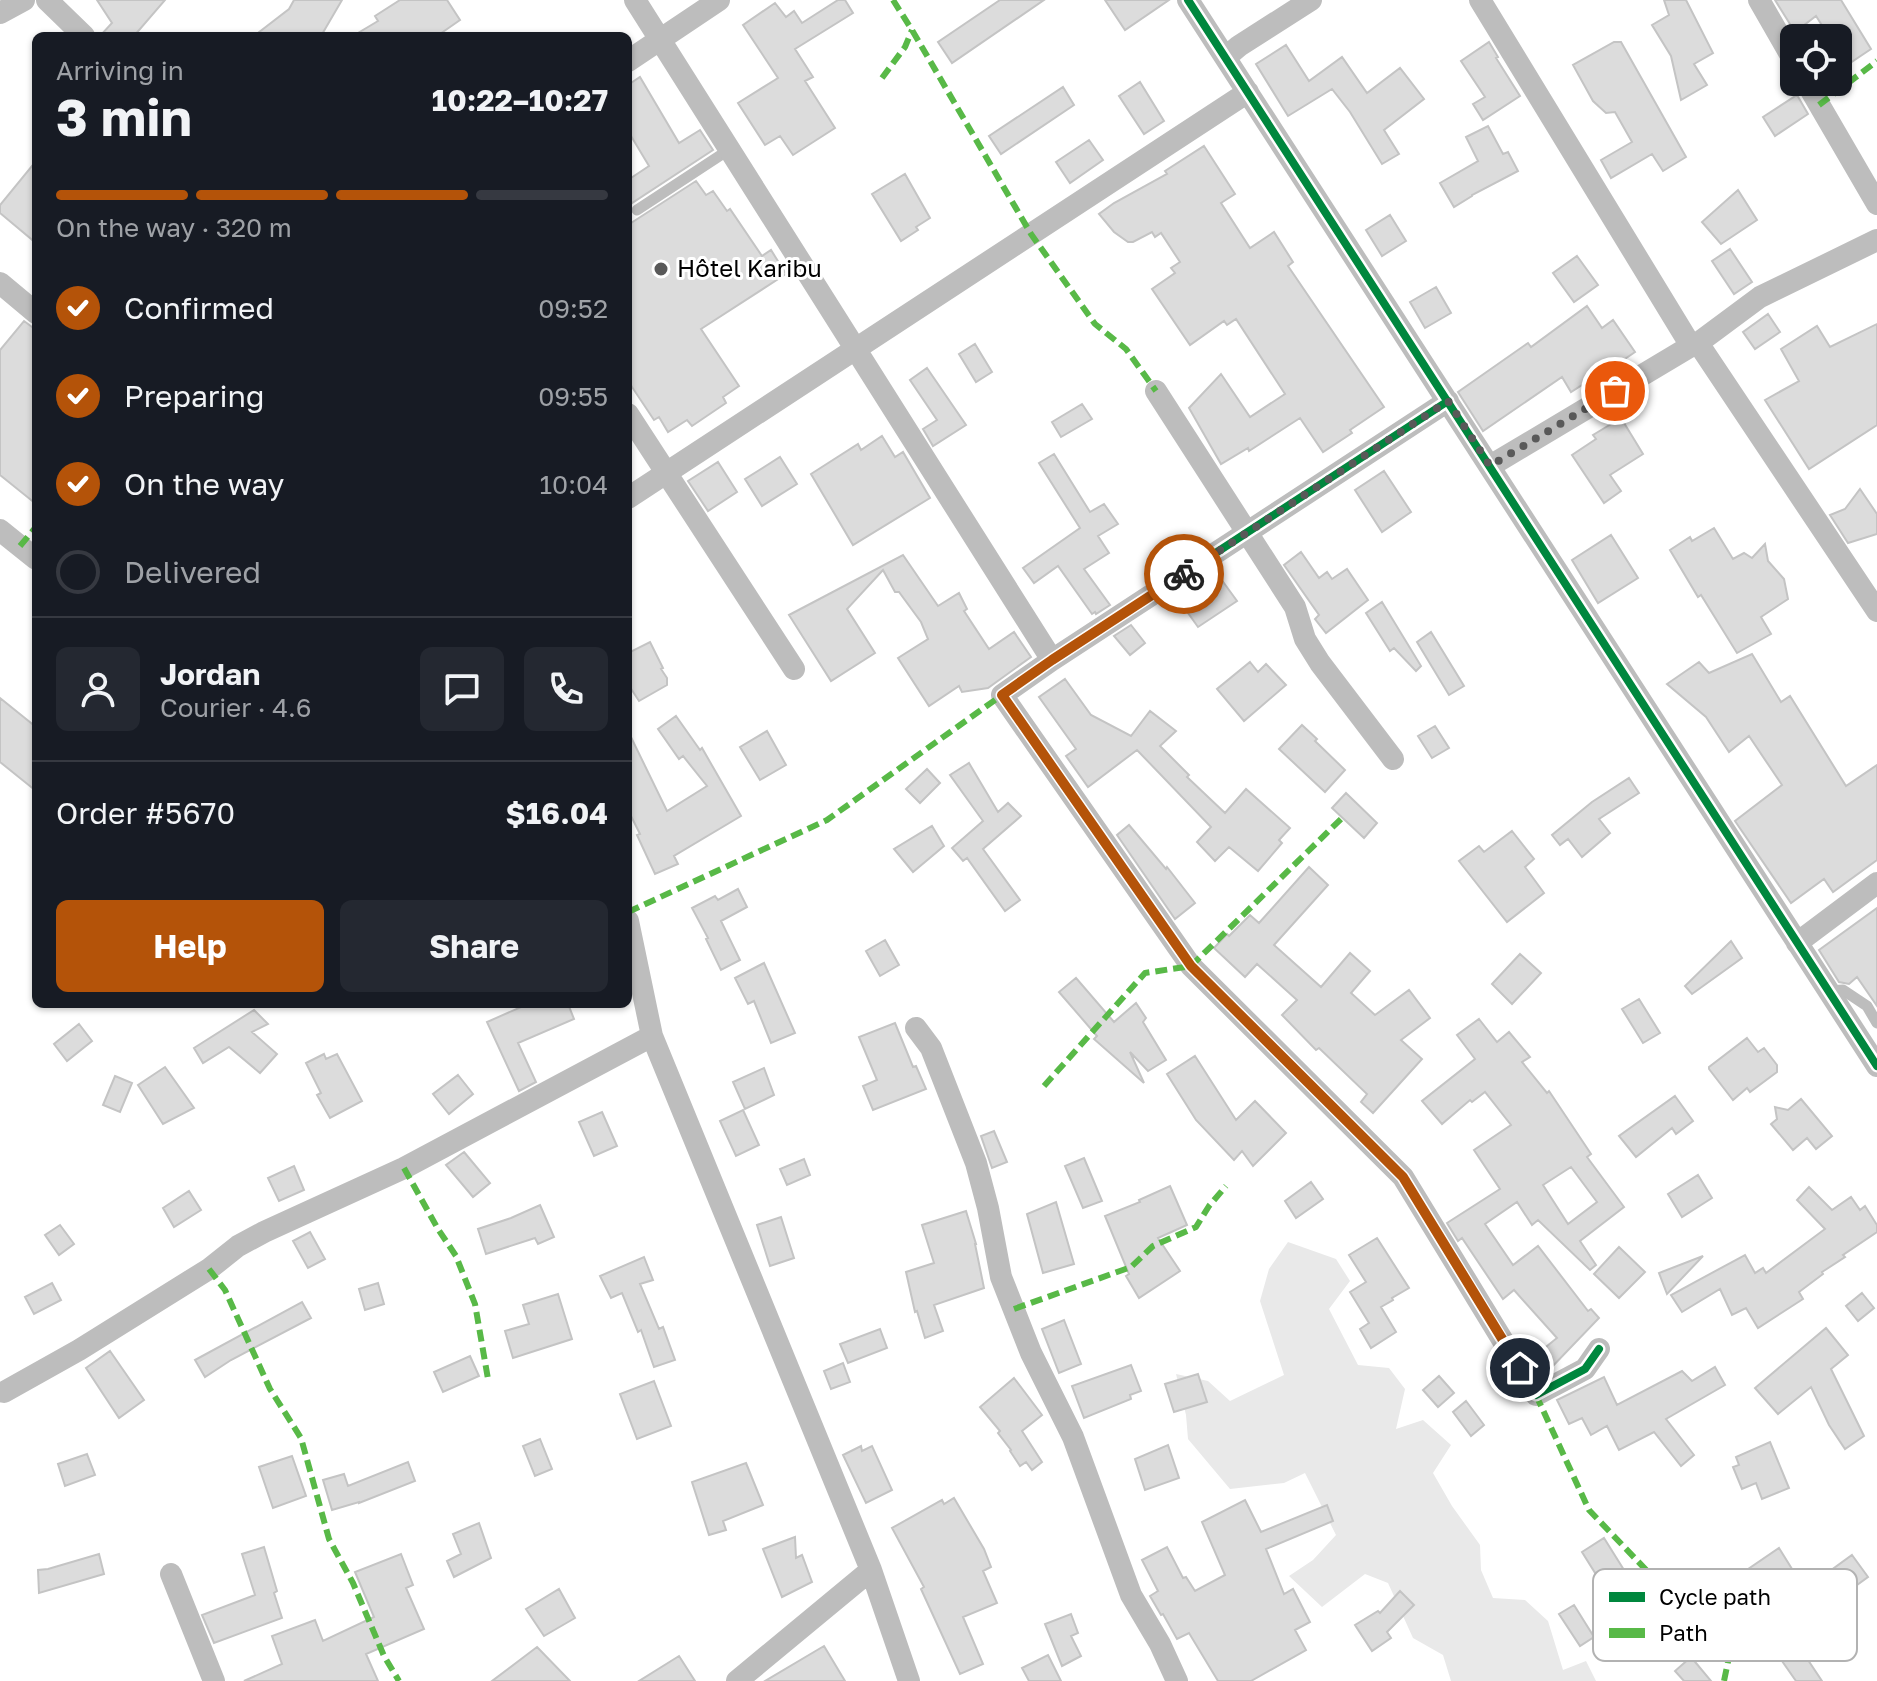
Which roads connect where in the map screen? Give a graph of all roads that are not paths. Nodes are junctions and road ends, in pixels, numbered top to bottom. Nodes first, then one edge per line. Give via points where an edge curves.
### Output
1 (24, 0) edge
2 (47, 0) edge
3 (635, 0) edge
4 (719, 0) edge
5 (1188, 0) edge
6 (1311, 0) edge
7 (1480, 0) edge
8 (1759, 0) edge
9 (0, 13) edge
10 (80, 32) edge
11 (1780, 37) edge
12 (660, 39) junction
13 (1226, 57) junction
14 (632, 58) edge
15 (1248, 92) junction
16 (1814, 96) edge
17 (730, 149) junction
18 (1877, 204) edge
19 (637, 210) dead end
20 (1877, 240) edge
21 (0, 283) edge
22 (32, 310) edge
23 (1694, 345) junction
24 (856, 348) junction
25 (1156, 391) dead end
26 (1448, 401) junction
27 (632, 420) edge
28 (1490, 466) junction
29 (666, 473) junction
30 (632, 495) edge
31 (0, 530) edge
32 (1248, 532) junction
33 (32, 556) edge
34 (1877, 611) edge
35 (1052, 660) junction
36 (794, 669) dead end
37 (1393, 759) dead end
38 (1877, 883) edge
39 (632, 940) edge
40 (1797, 943) junction
41 (1828, 991) junction
42 (1877, 1023) edge
43 (916, 1028) dead end
44 (652, 1036) junction
45 (1877, 1066) edge
46 (1599, 1349) dead end
47 (4, 1392) dead end
48 (871, 1570) junction
49 (171, 1574) dead end
50 (214, 1681) edge
51 (737, 1681) edge
52 (909, 1681) edge
53 (1177, 1681) edge

1 - 9 street
2 - 10 street
3 - 12 street
4 - 12 street
5 - 13 street
6 - 13 street
7 - 23 street
8 - 11 street
12 - 14 street
12 - 17 street
13 - 15 street
15 - 24 street
15 - 26 street
16 - 18 street
17 - 19 lane
17 - 24 street
20 - 23 street via 1760,297
21 - 22 street
23 - 28 street
23 - 34 street
24 - 29 street
24 - 35 street
25 - 32 street
26 - 28 street
26 - 32 street
27 - 29 street
28 - 40 street
29 - 30 street
29 - 36 street
31 - 33 street
32 - 35 street
32 - 37 street via 1295,607 1320,663
35 - 46 street via 1002,695 1191,966 1403,1177 1536,1395 1585,1369
38 - 40 street
39 - 44 street
40 - 41 street
41 - 42 lane via 1843,990 1867,1006
41 - 45 street
43 - 53 street via 931,1048 976,1163 1001,1277 1031,1353 1073,1437 1131,1595
44 - 47 street via 404,1168 238,1246 209,1269
44 - 48 street
48 - 51 street
48 - 52 street
49 - 50 street

